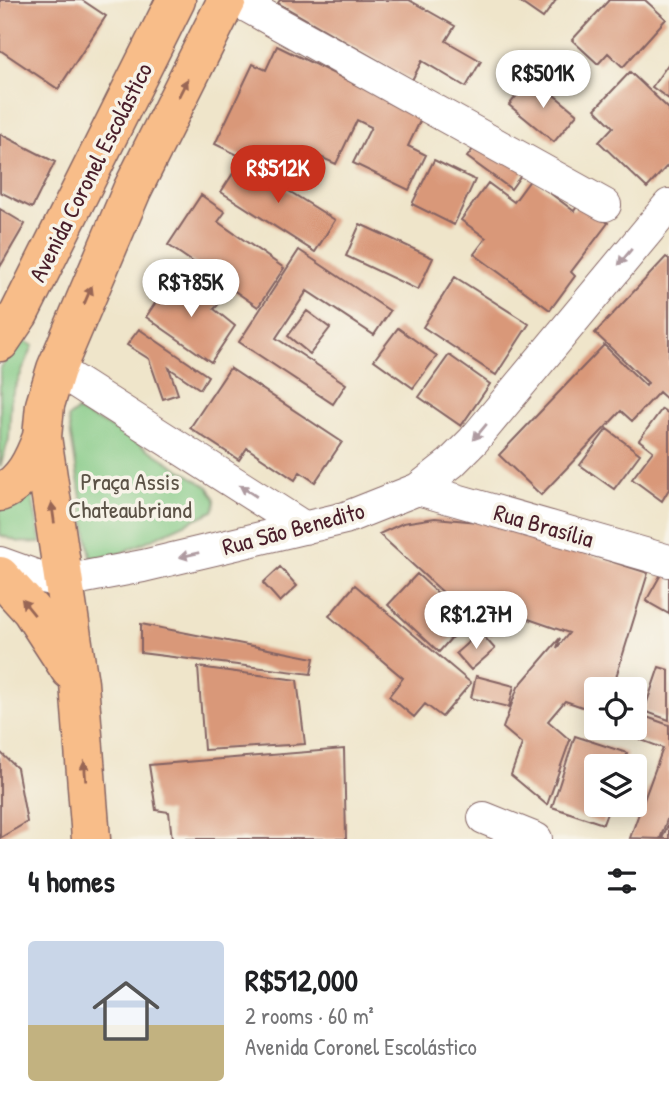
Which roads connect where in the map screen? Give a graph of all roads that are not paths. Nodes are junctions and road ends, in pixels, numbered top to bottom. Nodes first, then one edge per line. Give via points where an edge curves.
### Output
1 (176, 0) edge
2 (227, 0) edge
3 (236, 0) edge
4 (605, 205) dead end
5 (669, 205) edge
6 (0, 342) edge
7 (56, 369) junction
8 (42, 437) junction
9 (418, 489) junction
10 (0, 492) edge
11 (305, 528) junction
12 (669, 561) edge
13 (0, 563) edge
14 (0, 576) edge
15 (64, 581) junction
16 (79, 684) junction
17 (484, 818) dead end
18 (91, 839) edge
19 (536, 839) edge

1 - 6 main road, Avenida Coronel Escolástico via 19,314
7 -> 2 main road, Avenida Coronel Escolástico via 132,190
3 - 4 street
5 -> 9 street, Rua São Benedito via 473,440
7 - 8 main road, Avenida Coronel Escolástico via 45,405
11 -> 7 street
8 - 10 main road via 28,467
15 -> 8 main road, Avenida Coronel Escolástico
9 - 11 street, Rua São Benedito via 345,518
9 - 12 street, Rua Brasília
11 -> 15 street, Rua São Benedito
13 - 15 street, Rua São Benedito
16 -> 14 main road via 54,641
15 - 16 main road, Avenida Coronel Escolástico
18 -> 16 main road, Avenida Coronel Escolástico
17 - 19 street

